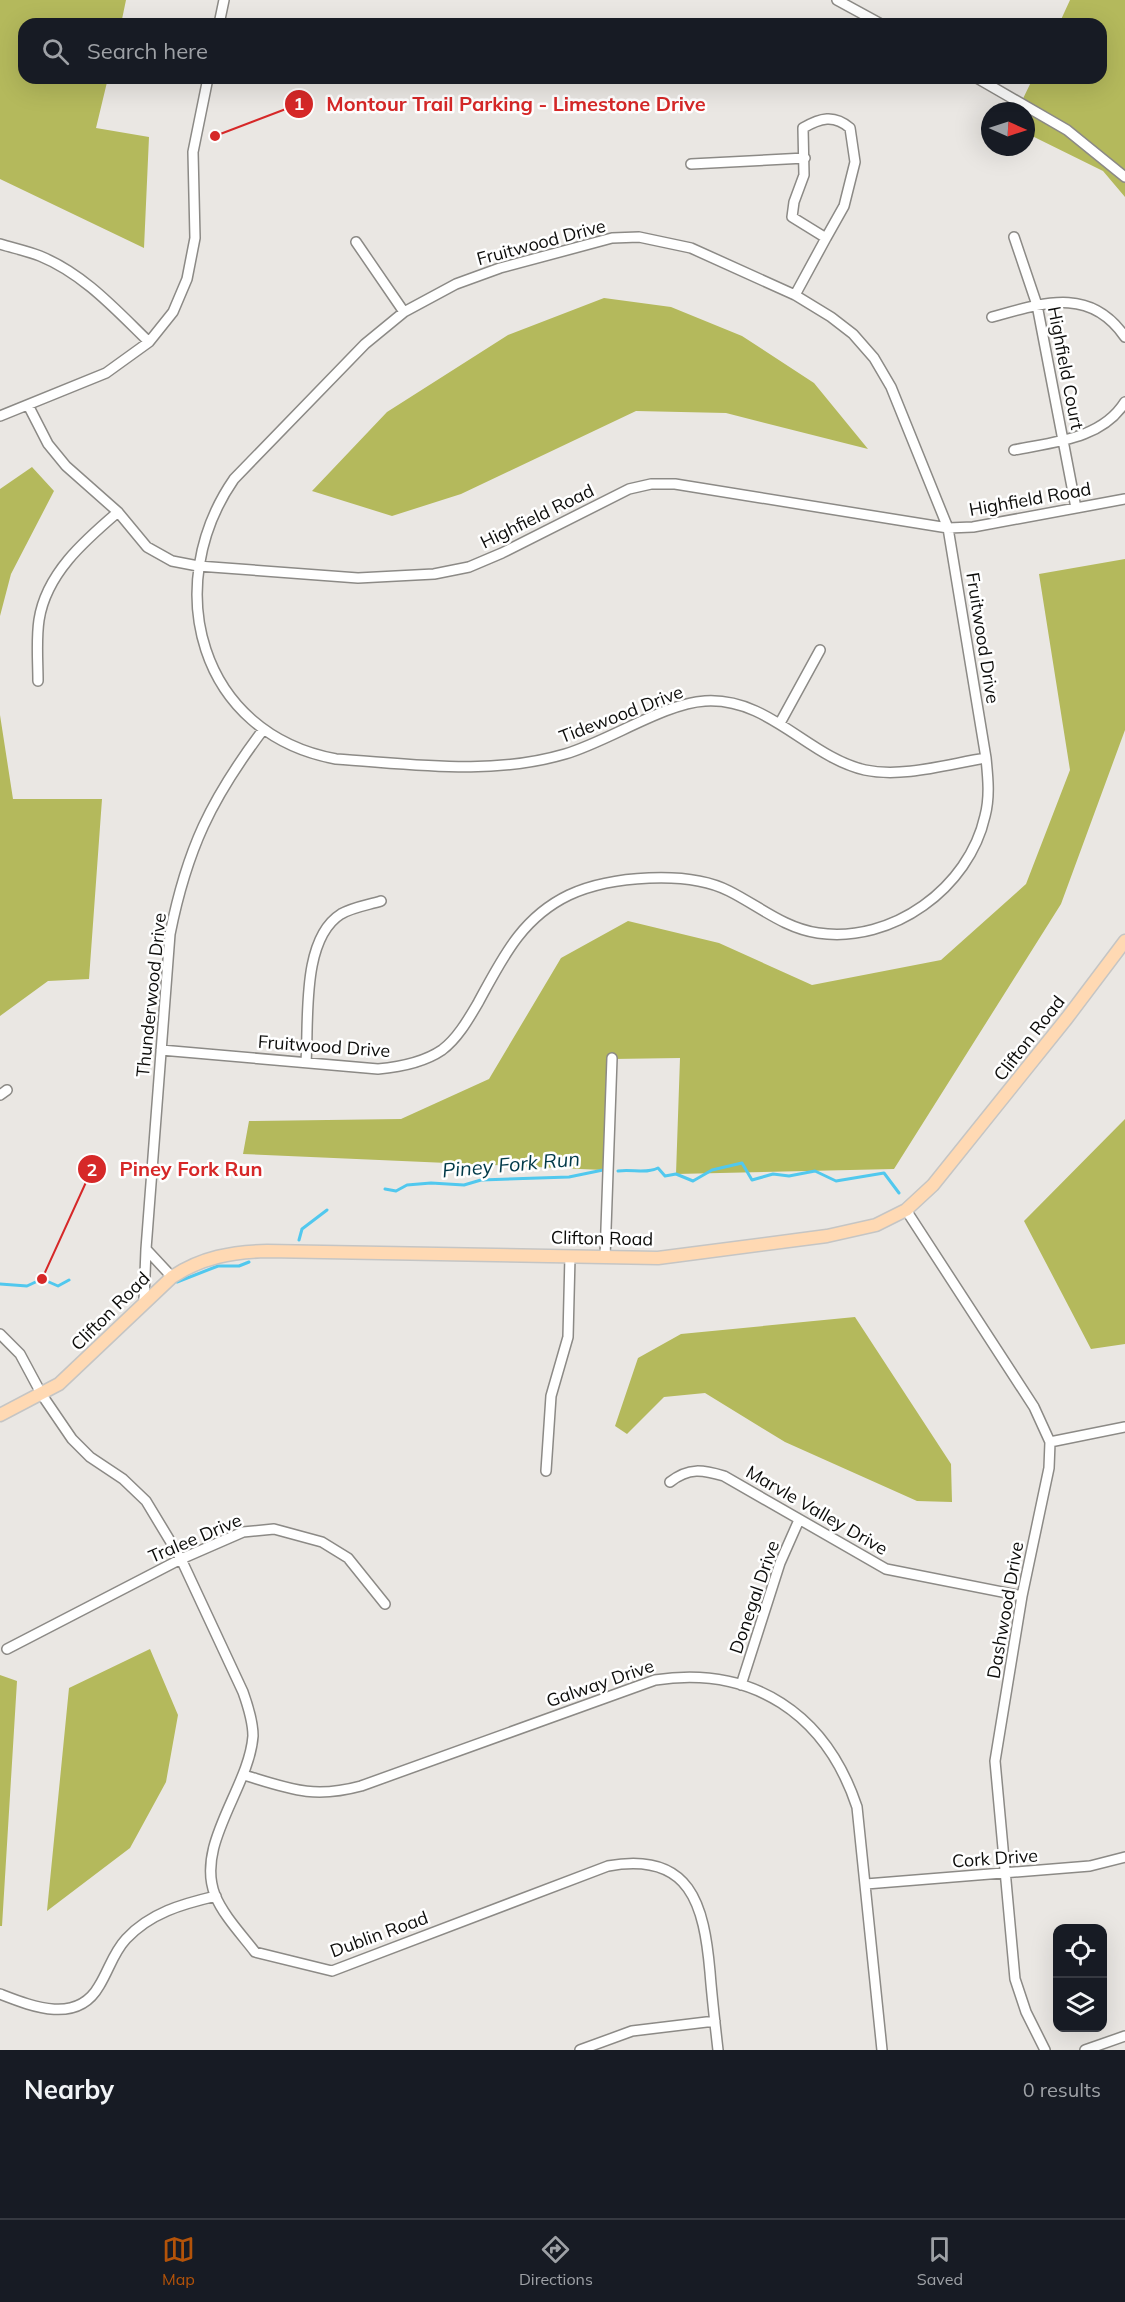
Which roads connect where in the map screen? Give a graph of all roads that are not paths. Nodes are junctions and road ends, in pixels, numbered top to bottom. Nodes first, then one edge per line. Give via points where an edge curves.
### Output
1 (224, 0) edge
2 (837, 0) edge
3 (220, 18) edge
4 (871, 18) edge
5 (207, 84) edge
6 (987, 84) edge
7 (805, 158) junction
8 (691, 164) dead end
9 (1125, 177) edge
10 (1014, 237) dead end
11 (826, 238) junction
12 (356, 242) dead end
13 (0, 244) edge
14 (795, 294) junction
15 (1037, 305) junction
16 (404, 312) junction
17 (992, 317) dead end
18 (1125, 337) edge
19 (149, 342) junction
20 (1125, 402) edge
21 (28, 405) junction
22 (0, 416) edge
23 (1063, 440) junction
24 (1014, 450) dead end
25 (1125, 499) edge
26 (1076, 508) junction
27 (118, 512) junction
28 (948, 528) junction
29 (198, 566) junction
30 (820, 650) dead end
31 (38, 681) dead end
32 (780, 723) junction
33 (263, 730) junction
34 (986, 758) junction
35 (381, 901) dead end
36 (1125, 940) edge
37 (161, 1050) junction
38 (612, 1058) dead end
39 (306, 1062) junction
40 (906, 1210) junction
41 (146, 1249) junction
42 (570, 1256) junction
43 (605, 1257) junction
44 (172, 1277) junction
45 (144, 1301) junction
46 (0, 1334) edge
47 (42, 1395) junction
48 (0, 1415) edge
49 (1125, 1427) edge
50 (1050, 1442) junction
51 (546, 1471) dead end
52 (670, 1482) dead end
53 (799, 1520) junction
54 (181, 1559) junction
55 (1022, 1596) junction
56 (384, 1604) dead end
57 (7, 1649) dead end
58 (741, 1685) junction
59 (244, 1775) junction
60 (1125, 1857) edge
61 (1005, 1875) junction
62 (866, 1884) junction
63 (216, 1896) junction
64 (0, 1994) edge
65 (715, 2021) junction
66 (1125, 2036) edge
67 (580, 2050) edge
68 (718, 2050) edge
69 (882, 2050) edge
70 (1045, 2050) edge
71 (1085, 2050) edge

1 - 3 street
2 - 4 street
5 - 19 street via 193,152 195,238 188,279 172,312
6 - 9 street via 1067,130
7 - 8 street
7 - 11 street via 792,217
7 - 11 street via 803,128 818,119 840,119 850,128 855,162 844,206
10 - 15 street, Highfield Court
11 - 14 street
12 - 16 street
13 - 19 street via 41,256 69,272 100,295
14 - 16 street, Fruitwood Drive via 691,248 639,237 612,238 500,268 456,284
14 - 28 street, Fruitwood Drive via 853,334 874,358 891,387
15 - 17 street
15 - 18 street via 1087,304 1116,324
15 - 23 street, Highfield Court
16 - 29 street, Fruitwood Drive via 365,344 234,479 206,528
19 - 21 street via 106,374
20 - 23 street via 1106,424
21 - 22 street
21 - 27 street, Highfield Road via 48,444 66,466
23 - 24 street
23 - 26 street, Highfield Court
25 - 26 street, Highfield Road
26 - 28 street, Highfield Road
27 - 29 street, Highfield Road via 147,547 172,561
27 - 31 street via 75,552 48,591 39,620
28 - 29 street, Highfield Road via 675,484 651,484 628,489 469,567 434,574 358,578
28 - 34 street, Fruitwood Drive
29 - 33 street, Tidewood Drive via 198,614 204,651 238,708
30 - 32 street
32 - 33 street, Tidewood Drive via 728,702 704,701 683,705 567,753 531,763 465,767 325,758
32 - 34 street, Tidewood Drive via 842,762 865,770 892,772
33 - 37 street, Thunderwood Drive via 215,802 193,845 180,885 170,934
34 - 39 street, Fruitwood Drive via 989,791 976,843 963,867 945,887 926,905 902,918 878,928 819,933 795,927 727,890 704,883 679,879 620,880 595,885 551,905 513,940 471,1015 442,1050 399,1067 378,1069
35 - 39 street via 341,914 318,941 312,960
36 - 40 main road, Clifton Road via 949,1167
37 - 39 street, Fruitwood Drive
37 - 41 street, Thunderwood Drive
38 - 43 street
40 - 43 main road, Clifton Road via 850,1233 676,1257
40 - 50 street, Dashwood Drive via 1034,1407
41 - 44 street
41 - 45 street, Thunderwood Drive
42 - 43 main road, Clifton Road
42 - 44 main road, Clifton Road via 236,1252 201,1261
42 - 51 street via 568,1337 551,1396
44 - 45 main road, Clifton Road
45 - 47 main road, Clifton Road via 75,1371
46 - 47 street, Dublin Road via 20,1354
47 - 48 main road, Clifton Road
47 - 54 street, Dublin Road via 72,1439 146,1501
49 - 50 street
50 - 55 street, Dashwood Drive via 1049,1468
52 - 53 street, Marvle Valley Drive via 683,1472 703,1470 724,1476
53 - 55 street, Marvle Valley Drive via 886,1569
53 - 58 street, Donegal Drive via 780,1563
54 - 56 street, Tralee Drive via 243,1532 274,1529 322,1542 348,1558
54 - 57 street, Tralee Drive
54 - 59 street, Dublin Road via 251,1712 253,1737
55 - 61 street, Dashwood Drive via 995,1761
58 - 59 street, Galway Drive via 685,1676 655,1680 334,1793 312,1794
58 - 62 street, Galway Drive via 791,1710 813,1727 830,1748 847,1776 857,1807
59 - 63 street, Dublin Road via 214,1845 211,1874
60 - 61 street, Cork Drive via 1090,1866
61 - 62 street, Cork Drive
61 - 70 street, Dashwood Drive via 1015,1979
62 - 69 street, Galway Drive
63 - 64 street via 176,1907 142,1924 114,1954 99,1987 76,2006 41,2009
63 - 65 street, Dublin Road via 255,1952 332,1971 608,1866 649,1864 668,1871 698,1903 706,1927
65 - 67 street via 632,2031
65 - 68 street, Dublin Road
66 - 71 street

